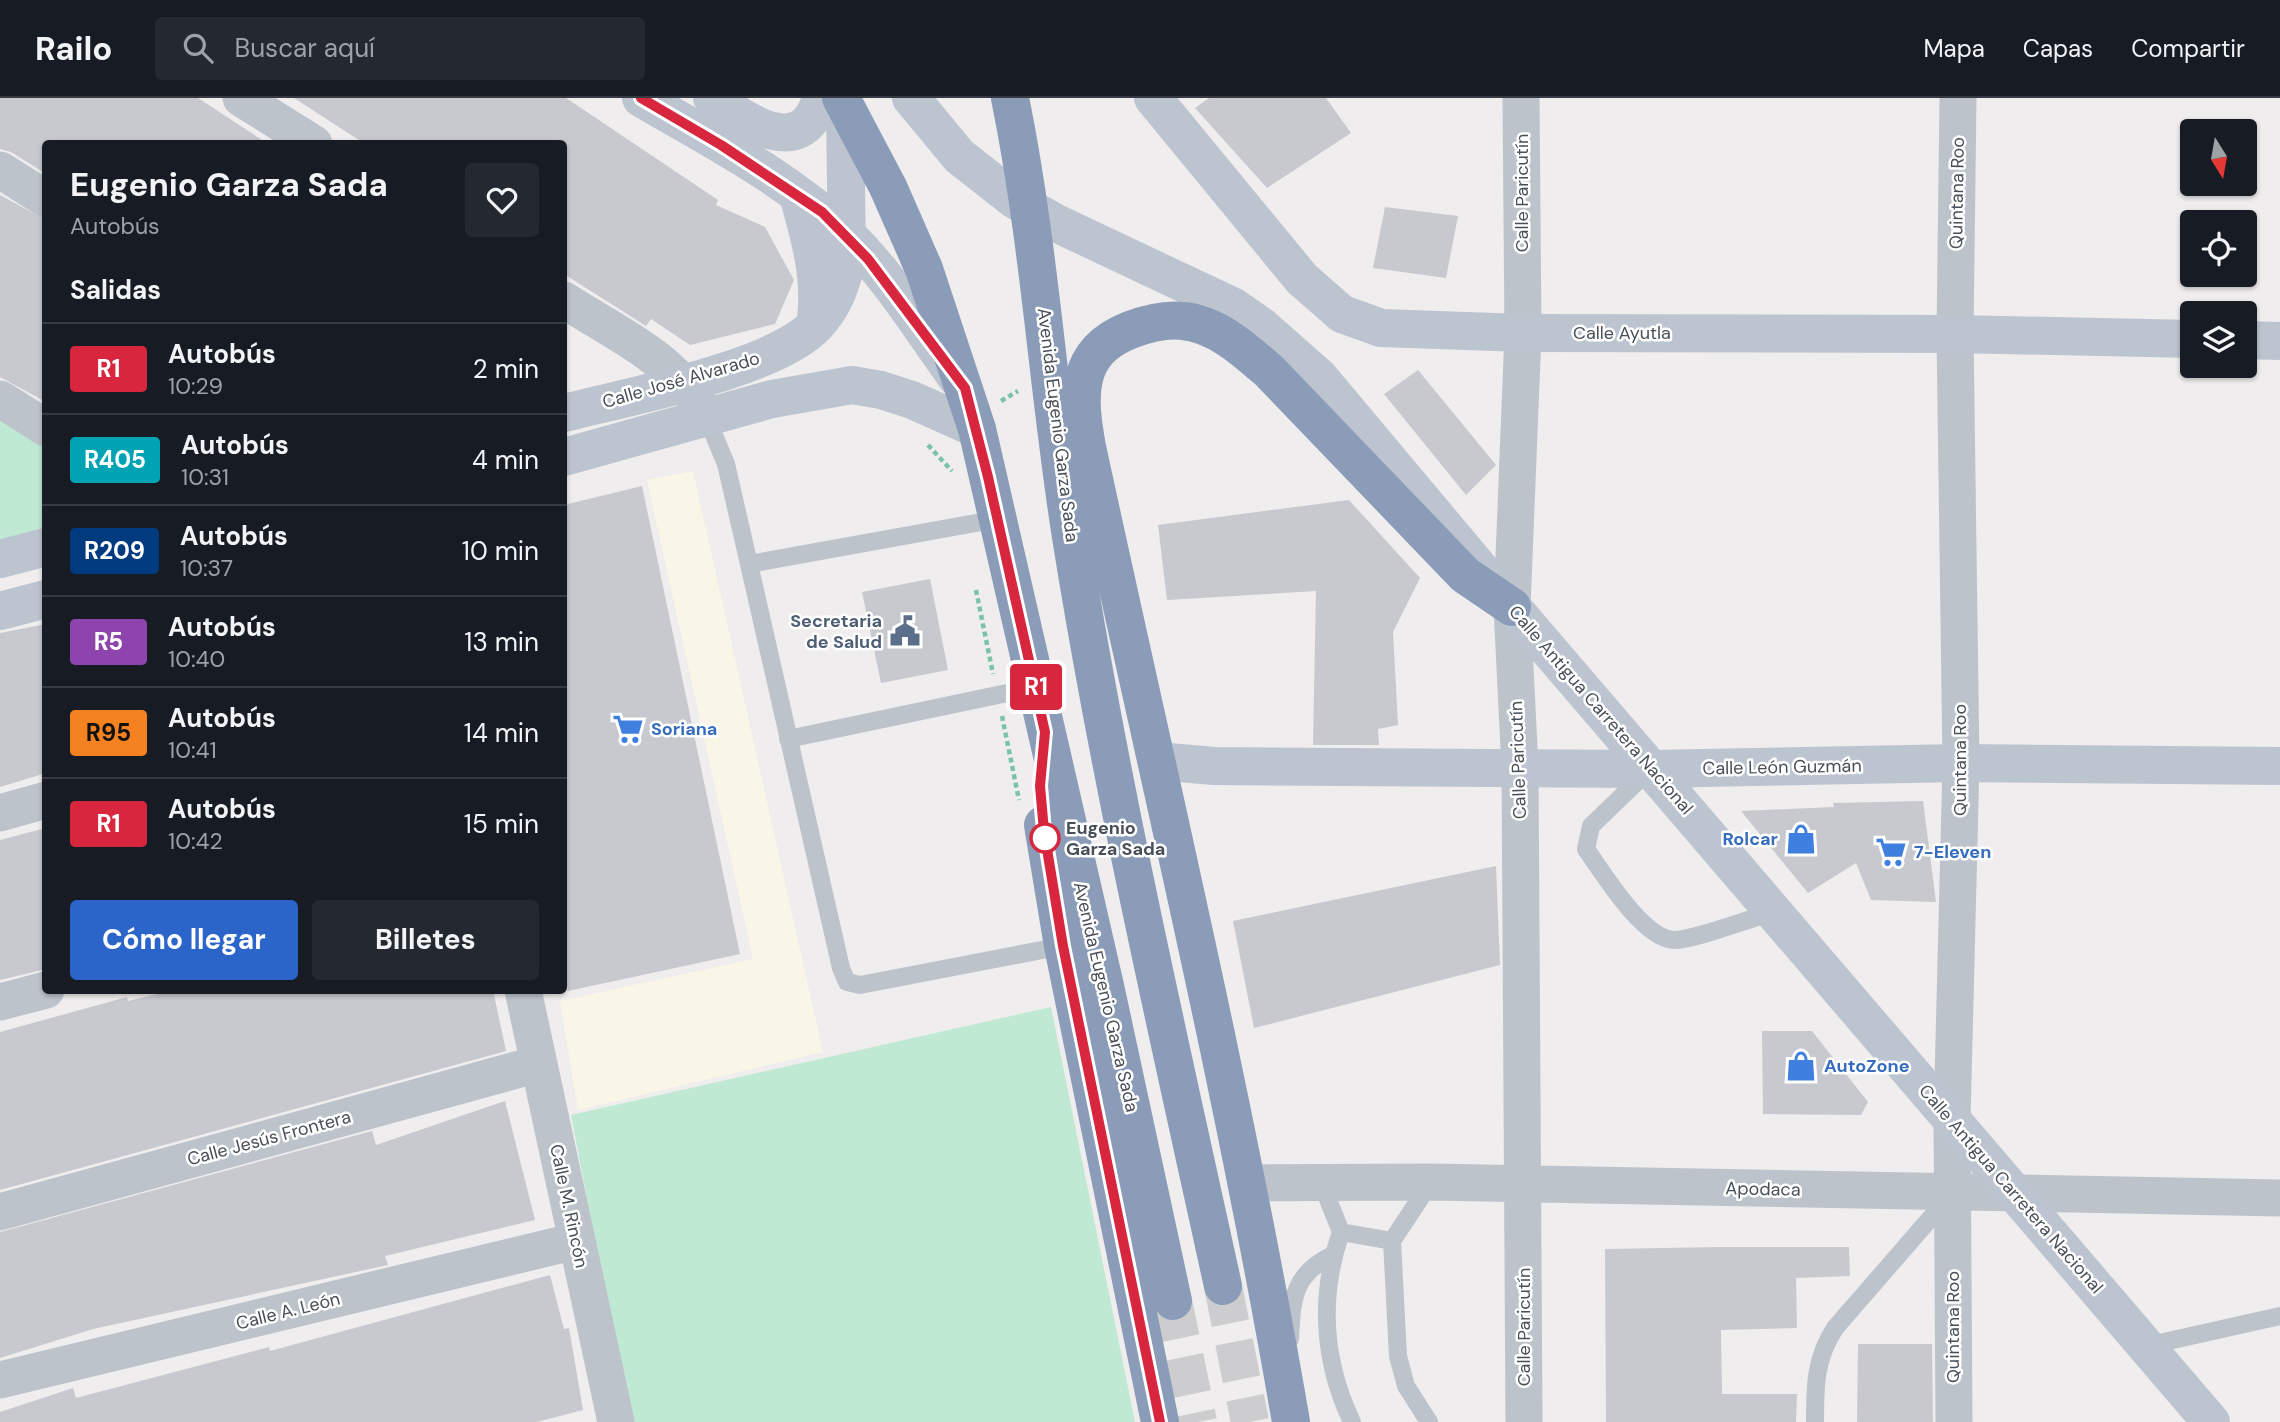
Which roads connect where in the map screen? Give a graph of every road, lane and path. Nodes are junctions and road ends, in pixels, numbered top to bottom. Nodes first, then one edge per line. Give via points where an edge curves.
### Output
1 (241, 98) edge
2 (641, 98) edge
3 (712, 98) edge
4 (911, 98) edge
5 (1010, 98) edge
6 (1153, 98) edge
7 (1521, 98) edge
8 (1958, 98) edge
9 (836, 101) edge
10 (308, 140) edge
11 (0, 170) edge
12 (798, 195) junction
13 (42, 196) edge
14 (848, 236) junction
15 (567, 302) edge
16 (815, 326) junction
17 (1522, 333) junction
18 (1955, 334) junction
19 (2180, 339) edge
20 (2257, 340) edge
21 (2280, 341) edge
22 (685, 382) junction
23 (965, 388) junction
24 (0, 399) edge
25 (567, 412) edge
26 (706, 416) junction
27 (42, 425) edge
28 (977, 429) junction
29 (567, 456) edge
30 (1095, 486) junction
31 (998, 519) junction
32 (1072, 543) junction
33 (42, 548) edge
34 (0, 559) edge
35 (749, 564) junction
36 (42, 600) edge
37 (1512, 607) junction
38 (0, 611) edge
39 (1090, 642) junction
40 (1037, 687) junction
41 (1045, 732) junction
42 (788, 739) junction
43 (1155, 750) junction
44 (1961, 763) junction
45 (2280, 766) edge
46 (1520, 768) junction
47 (1651, 769) junction
48 (42, 801) edge
49 (0, 813) edge
50 (1774, 912) junction
51 (1063, 946) junction
52 (42, 991) edge
53 (524, 994) edge
54 (0, 1002) edge
55 (538, 1064) junction
56 (1952, 1120) junction
57 (1321, 1182) junction
58 (1431, 1182) junction
59 (1246, 1183) junction
60 (1524, 1185) junction
61 (1953, 1192) junction
62 (2014, 1194) junction
63 (2280, 1198) edge
64 (0, 1212) edge
65 (1341, 1232) junction
66 (576, 1241) junction
67 (1392, 1241) junction
68 (1334, 1255) junction
69 (1223, 1286) tunnel mouth
70 (1173, 1301) tunnel mouth
71 (2280, 1316) edge
72 (2146, 1346) junction
73 (0, 1380) edge
74 (1289, 1410) edge
75 (616, 1422) edge
76 (1160, 1422) edge
77 (1352, 1422) edge
78 (1429, 1422) edge
79 (1524, 1422) edge
80 (1815, 1422) edge
81 (1954, 1422) edge
82 (2211, 1422) edge

1 - 10 street
2 - 12 main road
3 - 9 main road via 758,128 781,133 804,124
4 - 37 main road, Calle Antigua Carretera Nacional via 959,156 1015,200 1234,307 1261,325 1319,377
5 - 32 highway, Avenida Eugenio Garza Sada via 1039,268
6 - 17 main road, Calle Ayutla via 1302,279 1342,314 1381,328
7 - 17 street, Calle Paricutín
8 - 18 street, Quintana Roo
9 - 14 main road, Calle José Alvarado
9 - 23 highway, Avenida Eugenio Garza Sada via 888,187 924,269
11 - 13 street
12 - 14 main road
12 - 16 main road via 817,264
14 - 16 main road, Calle José Alvarado via 842,282 834,302
14 - 23 main road
15 - 22 street via 663,362
16 - 22 main road, Calle José Alvarado via 765,356
17 - 18 main road, Calle Ayutla
17 - 37 street, Calle Paricutín
18 - 19 main road, Calle Ayutla
18 - 44 street, Quintana Roo
20 - 21 main road
22 - 25 main road, Calle José Alvarado
22 - 26 street
23 - 28 highway, Avenida Eugenio Garza Sada
24 - 27 street
26 - 28 main road via 852,385 912,400
26 - 29 main road
26 - 35 lane via 726,464
28 - 31 highway, Avenida Eugenio Garza Sada
30 - 32 highway
30 - 37 highway via 1081,402 1086,366 1117,335 1160,322 1184,321 1212,330 1270,372 1465,575
30 - 43 highway
31 - 35 lane
31 - 40 highway, Avenida Eugenio Garza Sada
32 - 39 highway, Avenida Eugenio Garza Sada
33 - 34 main road
35 - 42 lane
36 - 38 main road
37 - 46 street, Calle Paricutín
37 - 47 main road, Calle Antigua Carretera Nacional
39 - 43 highway
39 - 69 highway, Avenida Eugenio Garza Sada
40 - 41 highway, Avenida Eugenio Garza Sada
40 - 42 lane
41 - 51 highway via 1040,805
41 - 70 highway, Avenida Eugenio Garza Sada
42 - 51 lane via 847,982 860,985
43 - 46 main road, Calle León Guzmán via 1214,766
43 - 59 highway
44 - 45 main road, Calle León Guzmán
44 - 47 main road, Calle León Guzmán
44 - 56 street, Quintana Roo
46 - 47 main road, Calle León Guzmán
46 - 60 street, Calle Paricutín
47 - 50 main road, Calle Antigua Carretera Nacional
47 - 50 lane via 1591,826 1586,849 1615,892 1657,936 1675,940
48 - 49 street
50 - 56 main road, Calle Antigua Carretera Nacional
51 - 76 highway
52 - 54 street
53 - 55 street, Calle M. Rincón
55 - 64 street, Calle Jesús Frontera
55 - 66 street, Calle M. Rincón
56 - 61 street, Quintana Roo
56 - 62 main road, Calle Antigua Carretera Nacional
57 - 58 street, Apodaca
57 - 59 street, Apodaca
57 - 65 lane
58 - 60 street, Apodaca
58 - 67 lane
59 - 74 highway
60 - 61 street, Apodaca
60 - 79 street, Calle Paricutín
61 - 62 street, Apodaca
61 - 80 lane via 1821,1349
61 - 81 street, Quintana Roo
62 - 63 street, Apodaca
62 - 72 main road, Calle Antigua Carretera Nacional
65 - 67 lane
65 - 68 lane
66 - 73 street, Calle A. León
66 - 75 street, Calle M. Rincón
67 - 78 lane via 1398,1356 1406,1386
68 - 74 lane via 1306,1271 1295,1292
68 - 77 lane via 1326,1321 1328,1347
71 - 72 lane
72 - 82 main road, Calle Antigua Carretera Nacional

